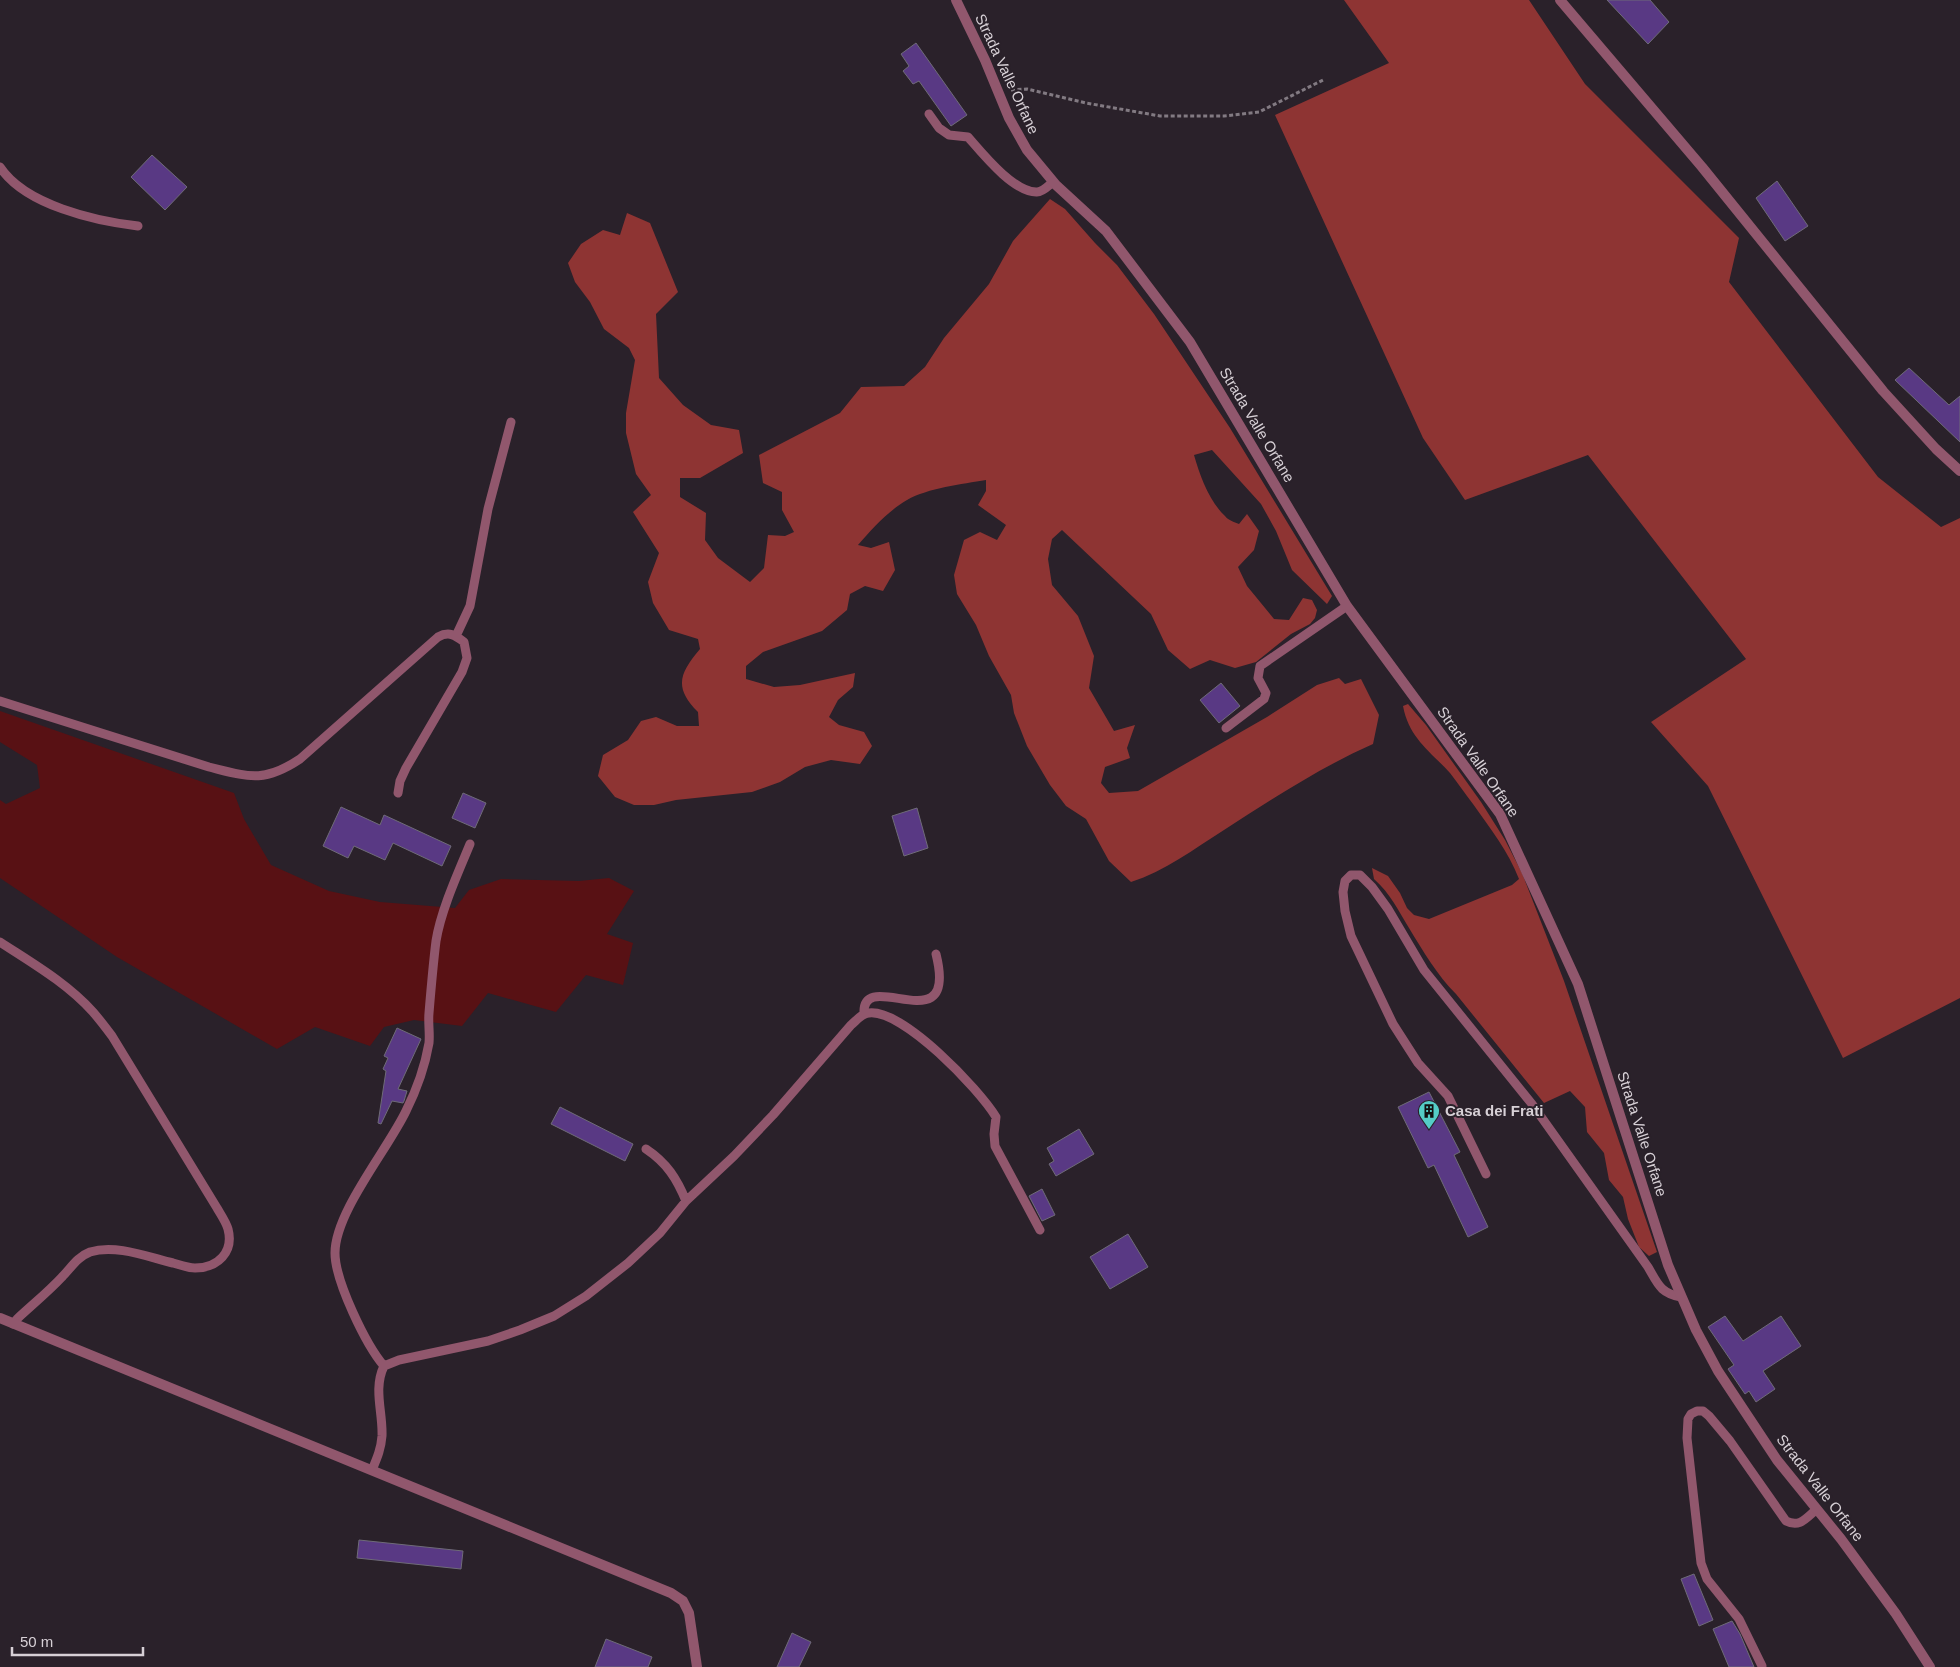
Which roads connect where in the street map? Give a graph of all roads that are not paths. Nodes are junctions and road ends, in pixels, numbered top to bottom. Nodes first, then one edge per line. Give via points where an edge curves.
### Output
1 (956, 0) edge
2 (1560, 0) edge
3 (928, 114) dead end
4 (0, 167) edge
5 (1053, 182) junction
6 (138, 226) dead end
7 (510, 422) dead end
8 (1960, 471) edge
9 (1347, 606) junction
10 (456, 636) junction
11 (0, 701) edge
12 (1226, 728) dead end
13 (398, 793) dead end
14 (470, 844) dead end
15 (0, 942) edge
16 (936, 954) dead end
17 (864, 1014) junction
18 (646, 1149) dead end
19 (1486, 1174) dead end
20 (686, 1201) junction
21 (1040, 1230) dead end
22 (1681, 1297) junction
23 (0, 1318) edge
24 (14, 1324) junction
25 (384, 1366) junction
26 (372, 1470) junction
27 (1817, 1508) junction
28 (1762, 1666) edge
29 (698, 1667) edge
30 (1930, 1667) edge

1 - 5 street, Strada Valle Orfane via 1009,118 1027,150
2 - 8 street via 1702,167 1883,391
3 - 5 lane via 939,128 949,134 968,137 998,171 1015,184 1036,193
4 - 6 lane via 14,184 44,202 96,218
5 - 9 street, Strada Valle Orfane via 1106,231 1190,342
7 - 10 lane via 488,509 470,606
9 - 12 lane via 1260,666 1258,678 1266,693 1264,699
9 - 22 street, Strada Valle Orfane via 1500,814 1578,984
10 - 11 lane via 446,633 438,637 300,759 275,773 259,777 209,767
10 - 13 lane via 464,642 466,650 462,672 406,768
14 - 25 lane via 455,879 437,939 429,1042 419,1079 406,1112 342,1223 335,1252 345,1294 373,1351
15 - 24 lane via 68,989 112,1036 217,1208 230,1240 221,1260 194,1268 123,1251 88,1253 77,1259
16 - 17 lane via 941,980 935,994 919,1002 878,996 867,1001 863,1007
17 - 20 lane via 773,1116
17 - 21 lane via 892,1017 913,1030 990,1107 996,1116 995,1146
18 - 20 lane via 672,1173
19 - 22 lane via 1448,1096 1418,1063 1393,1024 1351,936 1343,892 1345,881 1351,875 1360,875 1372,887 1424,970 1532,1104 1662,1290
20 - 25 lane via 660,1233 628,1263 554,1316 488,1341 398,1360
22 - 27 street, Strada Valle Orfane via 1718,1372 1777,1460
23 - 24 street
24 - 26 street
25 - 26 lane via 378,1398 382,1435
26 - 29 street via 671,1593 683,1601 689,1613
27 - 28 lane via 1800,1523 1793,1525 1786,1521 1710,1416 1697,1411 1691,1414 1686,1438 1701,1563 1707,1579 1739,1619
27 - 30 street, Strada Valle Orfane via 1896,1614

